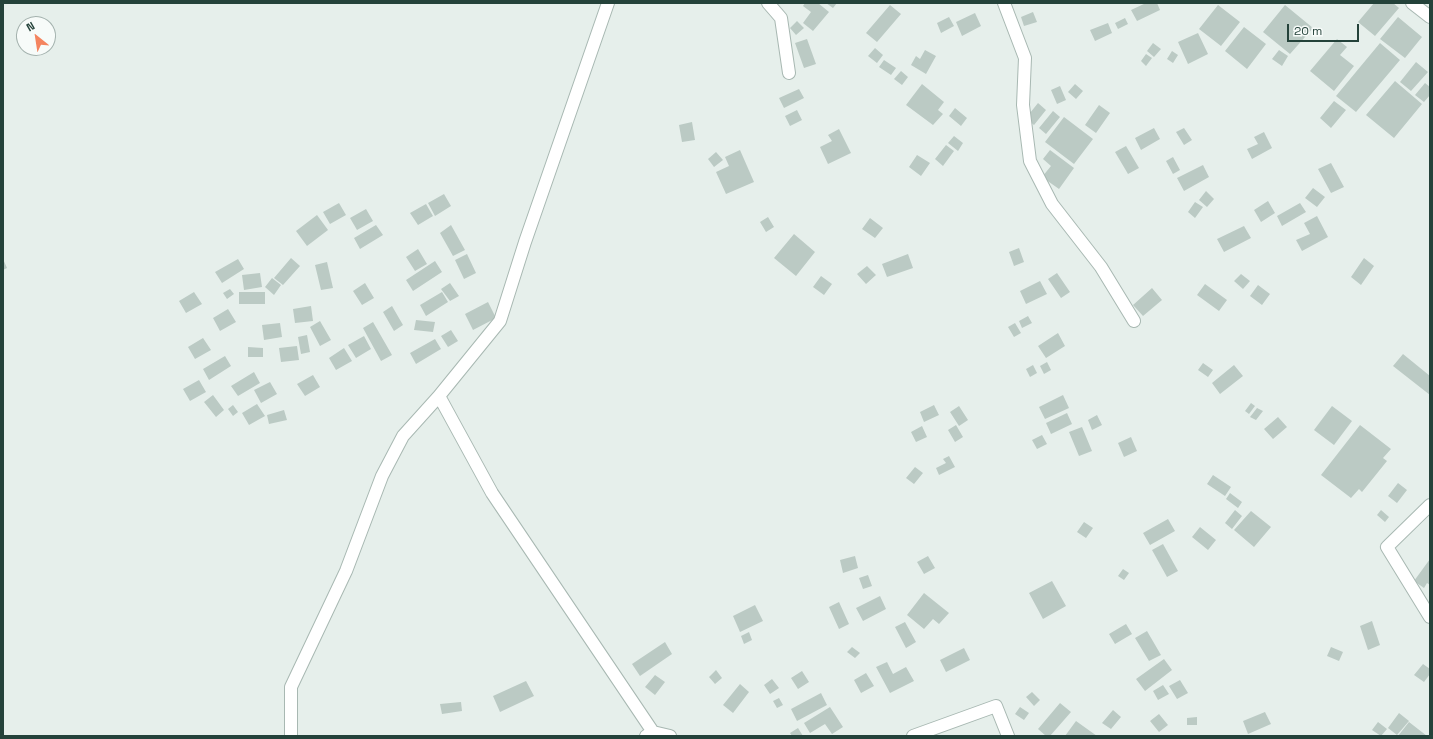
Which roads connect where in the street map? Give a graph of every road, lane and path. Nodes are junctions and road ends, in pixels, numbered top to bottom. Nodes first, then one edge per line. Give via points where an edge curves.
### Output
1 (608, 3) edge
2 (768, 3) edge
3 (1004, 3) edge
4 (1412, 3) edge
5 (1430, 17) edge
6 (789, 73) dead end
7 (1134, 321) dead end
8 (439, 396) junction
9 (1430, 505) edge
10 (1430, 617) edge
11 (650, 734) edge
12 (291, 736) edge
13 (670, 736) edge
14 (913, 736) edge
15 (1008, 736) edge

1 - 8 street via 500,321
2 - 6 street via 781,18
3 - 7 street via 1025,58 1023,105 1030,161 1052,204 1101,267
4 - 5 street
8 - 11 street via 492,493
8 - 12 street via 403,436 382,476 346,571 291,687
9 - 10 street via 1387,547
11 - 13 street
14 - 15 street via 996,706

